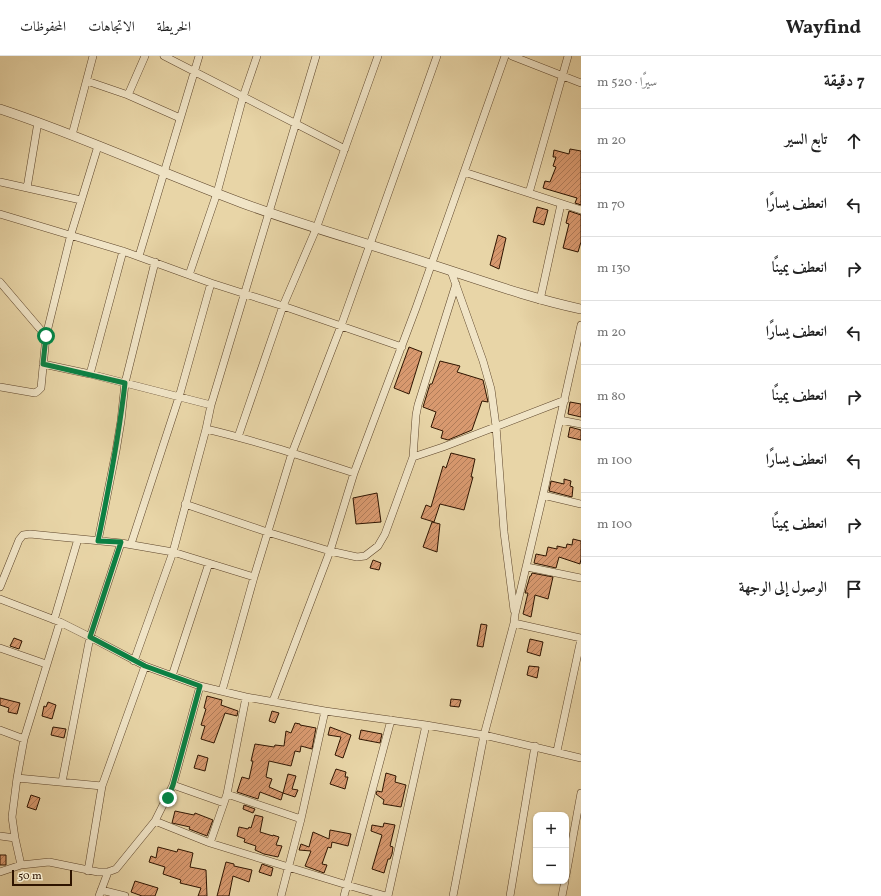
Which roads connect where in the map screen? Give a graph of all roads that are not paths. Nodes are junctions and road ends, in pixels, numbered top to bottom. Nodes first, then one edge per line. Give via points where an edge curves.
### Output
1 (93, 56) edge
2 (145, 56) edge
3 (164, 56) edge
4 (199, 56) edge
5 (257, 56) edge
6 (316, 56) edge
7 (378, 56) edge
8 (437, 56) edge
9 (505, 56) edge
10 (512, 56) edge
11 (568, 56) edge
12 (194, 72) junction
13 (562, 76) junction
14 (87, 81) junction
15 (581, 83) edge
16 (128, 96) junction
17 (243, 97) junction
18 (0, 108) edge
19 (180, 118) junction
20 (38, 122) junction
21 (296, 124) junction
22 (72, 135) junction
23 (98, 146) junction
24 (345, 149) junction
25 (164, 172) junction
26 (464, 172) junction
27 (0, 182) edge
28 (27, 188) junction
29 (217, 193) junction
30 (529, 193) junction
31 (82, 200) junction
32 (561, 204) junction
33 (581, 210) edge
34 (270, 213) junction
35 (0, 214) edge
36 (316, 229) junction
37 (71, 234) junction
38 (369, 244) junction
39 (123, 251) junction
40 (139, 256) junction
41 (155, 262) junction
42 (431, 264) junction
43 (451, 271) junction
44 (189, 275) junction
45 (211, 283) junction
46 (456, 284) junction
47 (0, 285) edge
48 (244, 293) junction
49 (540, 300) junction
50 (283, 306) junction
51 (581, 309) edge
52 (581, 325) edge
53 (341, 326) junction
54 (46, 336) junction
55 (402, 347) junction
56 (43, 364) junction
57 (90, 374) junction
58 (125, 383) junction
59 (0, 387) edge
60 (179, 396) junction
61 (565, 400) junction
62 (211, 404) junction
63 (560, 420) junction
64 (581, 424) edge
65 (496, 426) junction
66 (206, 429) junction
67 (238, 437) junction
68 (292, 453) junction
69 (413, 457) junction
70 (354, 473) junction
71 (543, 495) junction
72 (185, 504) junction
73 (581, 504) edge
74 (267, 532) junction
75 (78, 539) junction
76 (98, 541) junction
77 (121, 542) junction
78 (131, 544) junction
79 (330, 551) junction
80 (173, 552) junction
81 (209, 563) junction
82 (526, 568) junction
83 (254, 577) junction
84 (581, 578) edge
85 (0, 587) edge
86 (0, 599) edge
87 (515, 614) junction
88 (56, 621) junction
89 (514, 623) junction
90 (90, 637) junction
91 (581, 638) edge
92 (0, 648) edge
93 (134, 661) junction
94 (46, 664) junction
95 (145, 666) junction
96 (172, 676) junction
97 (200, 686) junction
98 (222, 692) junction
99 (246, 697) junction
100 (273, 701) junction
101 (325, 710) junction
102 (391, 720) junction
103 (426, 725) junction
104 (0, 730) edge
105 (484, 735) junction
106 (24, 739) junction
107 (535, 746) junction
108 (557, 751) junction
109 (581, 758) edge
110 (17, 778) junction
111 (62, 782) junction
112 (173, 785) junction
113 (102, 786) junction
114 (581, 793) edge
115 (227, 794) junction
116 (224, 803) junction
117 (301, 819) junction
118 (155, 821) junction
119 (0, 836) edge
120 (15, 838) junction
121 (210, 843) junction
122 (569, 859) edge
123 (21, 865) junction
124 (288, 868) junction
125 (88, 870) junction
126 (0, 872) edge
127 (108, 872) junction
128 (564, 884) edge
129 (347, 885) junction
130 (100, 893) edge
131 (125, 896) edge
132 (281, 896) edge
133 (344, 896) edge
134 (387, 896) edge
135 (453, 896) edge
136 (510, 896) edge
137 (562, 896) edge

1 - 14 street
2 - 16 street
3 - 12 street
4 - 12 street
5 - 17 street
6 - 21 street
7 - 24 street
8 - 38 street
9 - 26 street
10 - 13 street
11 - 13 street
12 - 17 street
12 - 19 street
13 - 15 street
13 - 30 street
14 - 16 street
14 - 22 street
16 - 19 street
17 - 21 street
17 - 29 street
18 - 20 street
19 - 25 street
20 - 22 street
20 - 28 street
21 - 24 street
21 - 34 street
22 - 23 street
23 - 25 street
23 - 31 street
24 - 36 street
25 - 29 street
25 - 40 street
26 - 30 street
26 - 42 street
27 - 28 street
28 - 31 street
29 - 34 street
29 - 44 street
30 - 32 street
31 - 37 street
32 - 33 street
32 - 49 street
34 - 36 street
34 - 48 street
35 - 37 street
36 - 38 street
36 - 50 street
37 - 39 street
37 - 54 street
38 - 42 street
38 - 53 street
39 - 40 street
39 - 57 street
40 - 41 street
41 - 44 street
41 - 58 street
42 - 43 street
42 - 55 street
43 - 46 street
43 - 49 street
44 - 45 street
45 - 48 street
45 - 60 street
46 - 65 street via 491,389
46 - 69 street via 418,405
47 - 54 street
48 - 50 street
48 - 62 street
49 - 51 street
50 - 53 street
50 - 67 street
52 - 61 street
53 - 55 street
53 - 68 street
54 - 56 street
55 - 70 street
56 - 57 street
56 - 59 street via 41,388 35,393
57 - 58 street
58 - 60 street
58 - 76 street via 117,443
60 - 62 street
60 - 78 street
61 - 63 street
61 - 65 street
62 - 66 street
63 - 64 street
63 - 71 street
65 - 69 street
65 - 87 street via 504,532
66 - 67 street
66 - 72 street
67 - 68 street
68 - 70 street
68 - 74 street
69 - 79 street via 385,534 378,546 365,556 357,558
70 - 79 street
71 - 73 street
71 - 82 street
72 - 74 street
72 - 80 street
74 - 79 street
74 - 83 street
75 - 76 street
75 - 85 street via 23,535
75 - 88 street
76 - 77 street
77 - 78 street
77 - 90 street
78 - 80 street
79 - 100 street
80 - 81 street
80 - 93 street
81 - 83 street
81 - 96 street
82 - 84 street
82 - 87 street
83 - 98 street
86 - 88 street
87 - 89 street
88 - 90 street
88 - 94 street
89 - 91 street
89 - 105 street
90 - 93 street
90 - 111 street
91 - 108 street
92 - 94 street
93 - 95 street
94 - 106 street
95 - 96 street
95 - 113 street
96 - 97 street
97 - 98 street
97 - 112 street
98 - 99 street
99 - 100 street
99 - 115 street
100 - 101 street
101 - 102 street
101 - 117 street
102 - 103 street
102 - 129 street
103 - 105 street
103 - 134 street
104 - 106 street
105 - 107 street
105 - 135 street
106 - 110 street
107 - 108 street
107 - 136 street
108 - 109 street
110 - 111 street
110 - 120 street via 12,817
111 - 113 street
112 - 116 street
112 - 118 street
113 - 125 street
114 - 122 street
115 - 116 street
115 - 117 street
116 - 121 street
117 - 124 street
118 - 121 street
118 - 127 street via 116,869
119 - 120 street
120 - 123 street
121 - 124 street
123 - 125 street via 49,862
123 - 126 street
124 - 129 street
124 - 132 street
125 - 127 street
127 - 130 street
128 - 137 street
129 - 133 street
129 - 134 street
130 - 131 street

